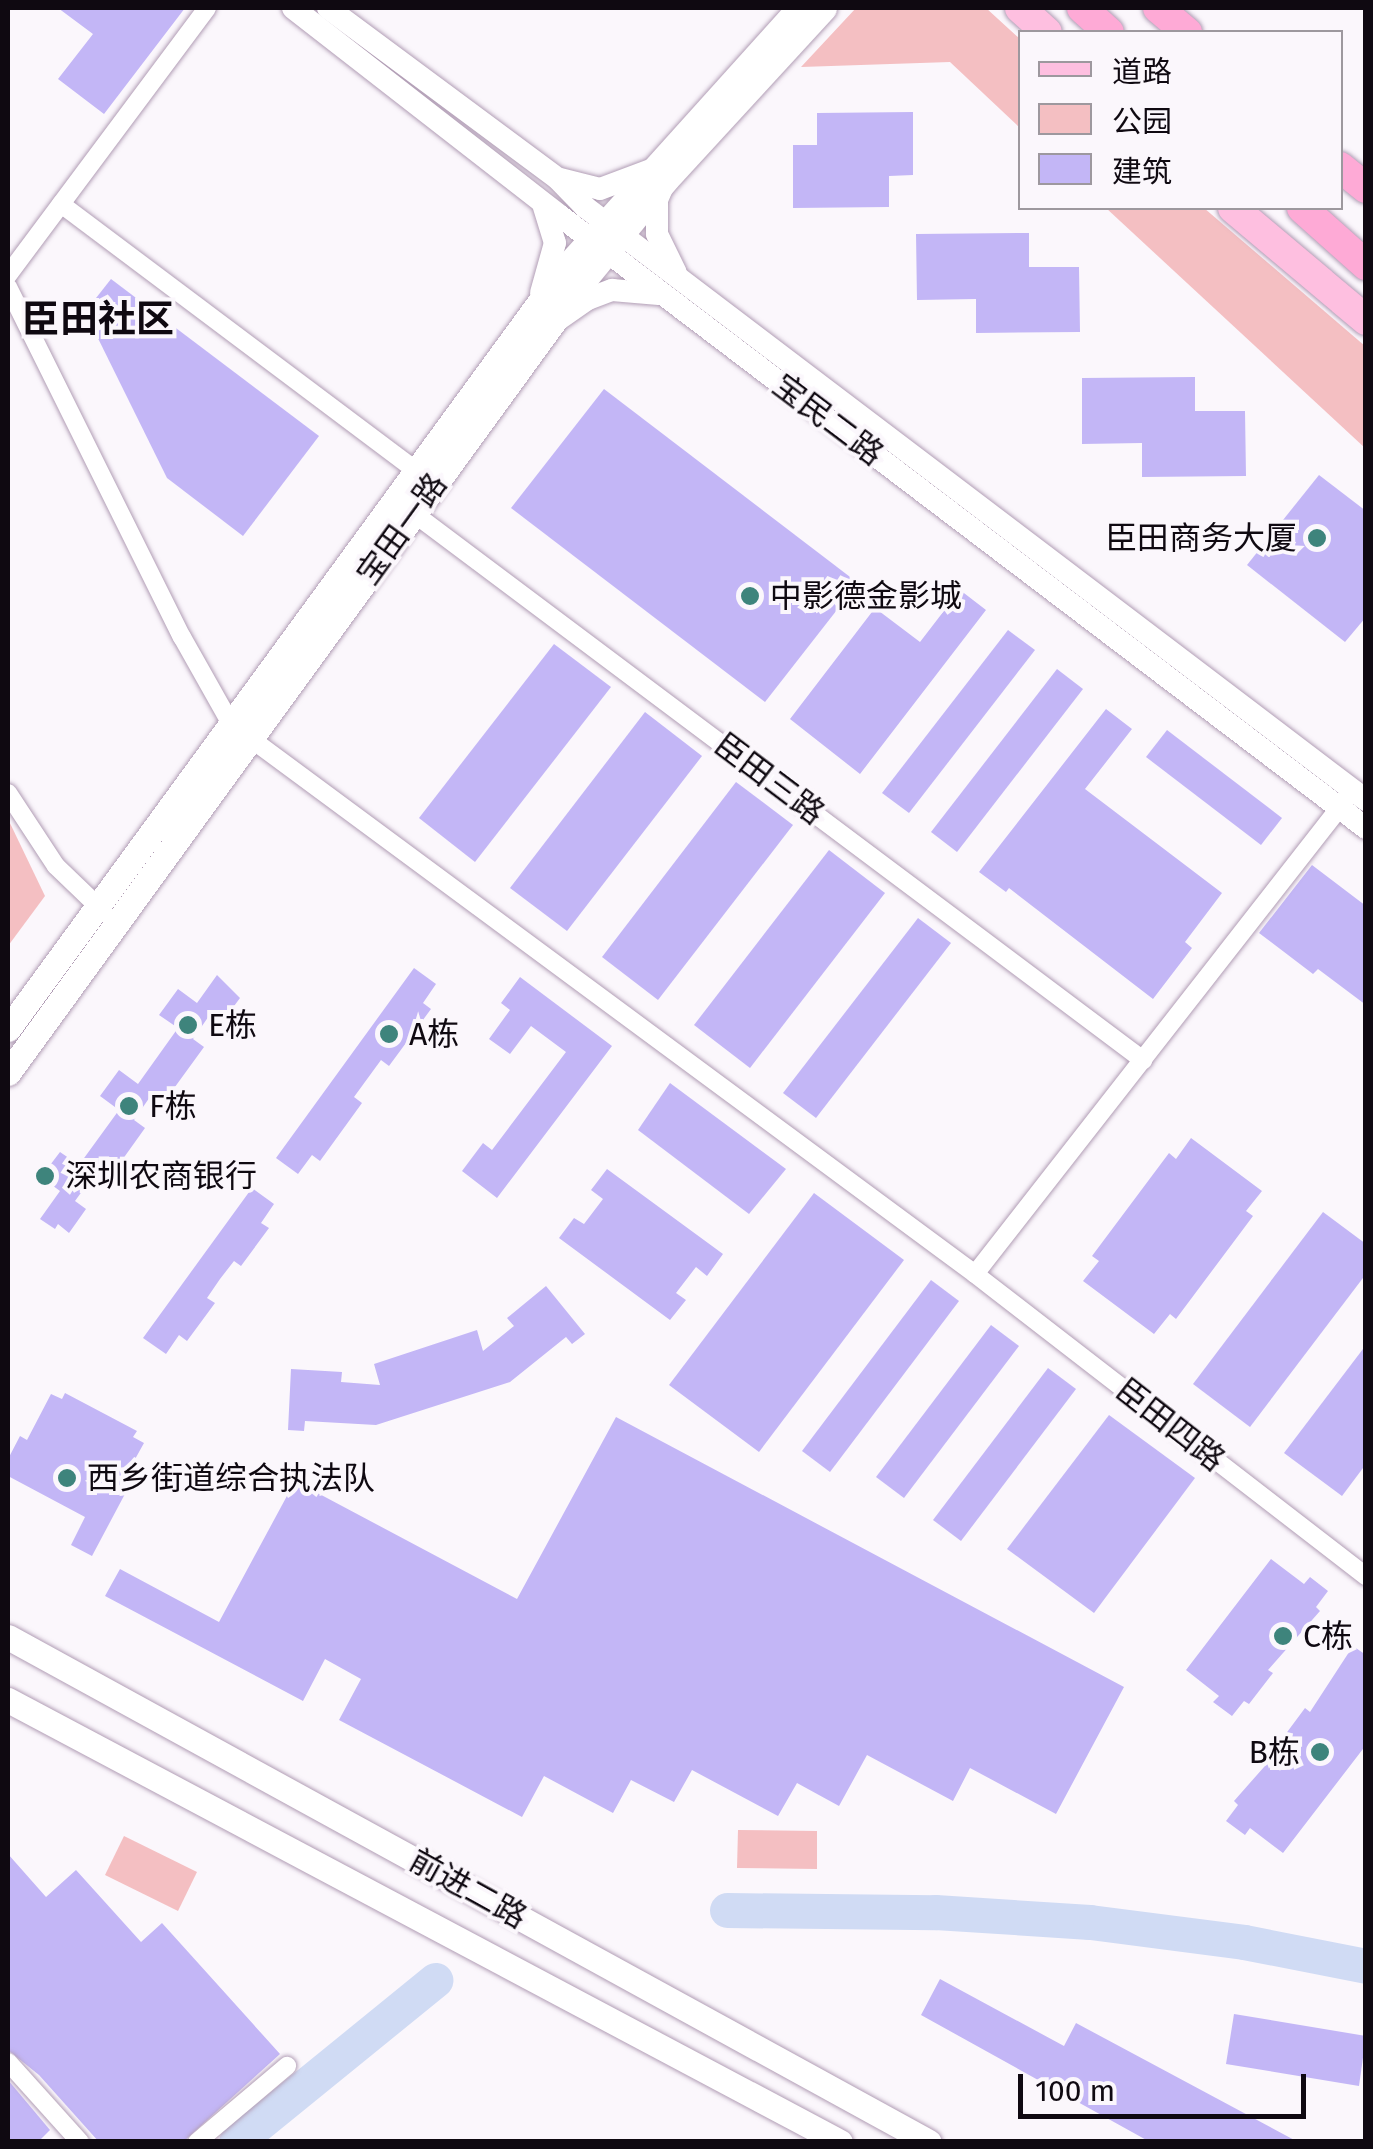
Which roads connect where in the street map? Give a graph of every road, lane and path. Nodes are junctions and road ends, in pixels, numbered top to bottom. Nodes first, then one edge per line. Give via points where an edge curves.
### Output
1 (208, 8) edge
2 (293, 8) edge
3 (328, 8) edge
4 (799, 8) edge
5 (824, 8) edge
6 (1020, 8) edge
7 (1082, 8) edge
8 (1158, 8) edge
9 (1044, 30) edge
10 (1107, 30) edge
11 (1184, 30) edge
12 (1343, 169) edge
13 (658, 175) junction
14 (558, 179) junction
15 (1366, 188) edge
16 (542, 201) junction
17 (61, 204) junction
18 (1235, 210) edge
19 (1304, 210) edge
20 (606, 237) junction
21 (1366, 266) edge
22 (8, 275) edge
23 (8, 287) edge
24 (673, 288) junction
25 (1366, 320) edge
26 (540, 321) junction
27 (416, 471) junction
28 (405, 506) junction
29 (241, 731) junction
30 (8, 793) edge
31 (1352, 799) edge
32 (1366, 828) edge
33 (107, 914) junction
34 (8, 1029) edge
35 (1143, 1060) junction
36 (8, 1072) edge
37 (975, 1274) junction
38 (1366, 1576) edge
39 (8, 1637) edge
40 (8, 1700) edge
41 (8, 2062) edge
42 (288, 2066) dead end
43 (80, 2142) edge
44 (196, 2142) edge
45 (840, 2142) edge
46 (929, 2142) edge

1 - 17 street
2 - 16 street, 宝民二路
3 - 14 street, 宝民二路
4 - 13 main road, 宝田一路
5 - 13 main road, 宝田一路
6 - 9 main road
7 - 10 highway
8 - 11 highway
12 - 15 highway
13 - 14 street via 600,189
13 - 20 main road, 宝田一路
13 - 24 street via 656,234
14 - 20 street, 宝民二路
16 - 20 street, 宝民二路
16 - 26 street via 555,243
17 - 22 street
17 - 27 street
18 - 25 main road
19 - 21 highway
20 - 24 street, 宝民二路
20 - 26 main road, 宝田一路
23 - 29 street via 182,637
24 - 26 street via 612,290
24 - 31 street, 宝民二路
26 - 27 main road, 宝田一路
26 - 28 main road, 宝田一路
27 - 28 main road, 宝田一路
28 - 29 main road, 宝田一路
28 - 35 street, 臣田三路
29 - 33 main road, 宝田一路
29 - 37 street, 臣田四路
30 - 33 street via 56,866
31 - 32 street, 宝民二路
31 - 35 street
33 - 34 main road, 宝田一路
33 - 36 main road, 宝田一路
35 - 37 street
37 - 38 street, 臣田四路
39 - 46 main road, 前进二路
40 - 45 main road, 前进二路
41 - 43 street
42 - 44 street

